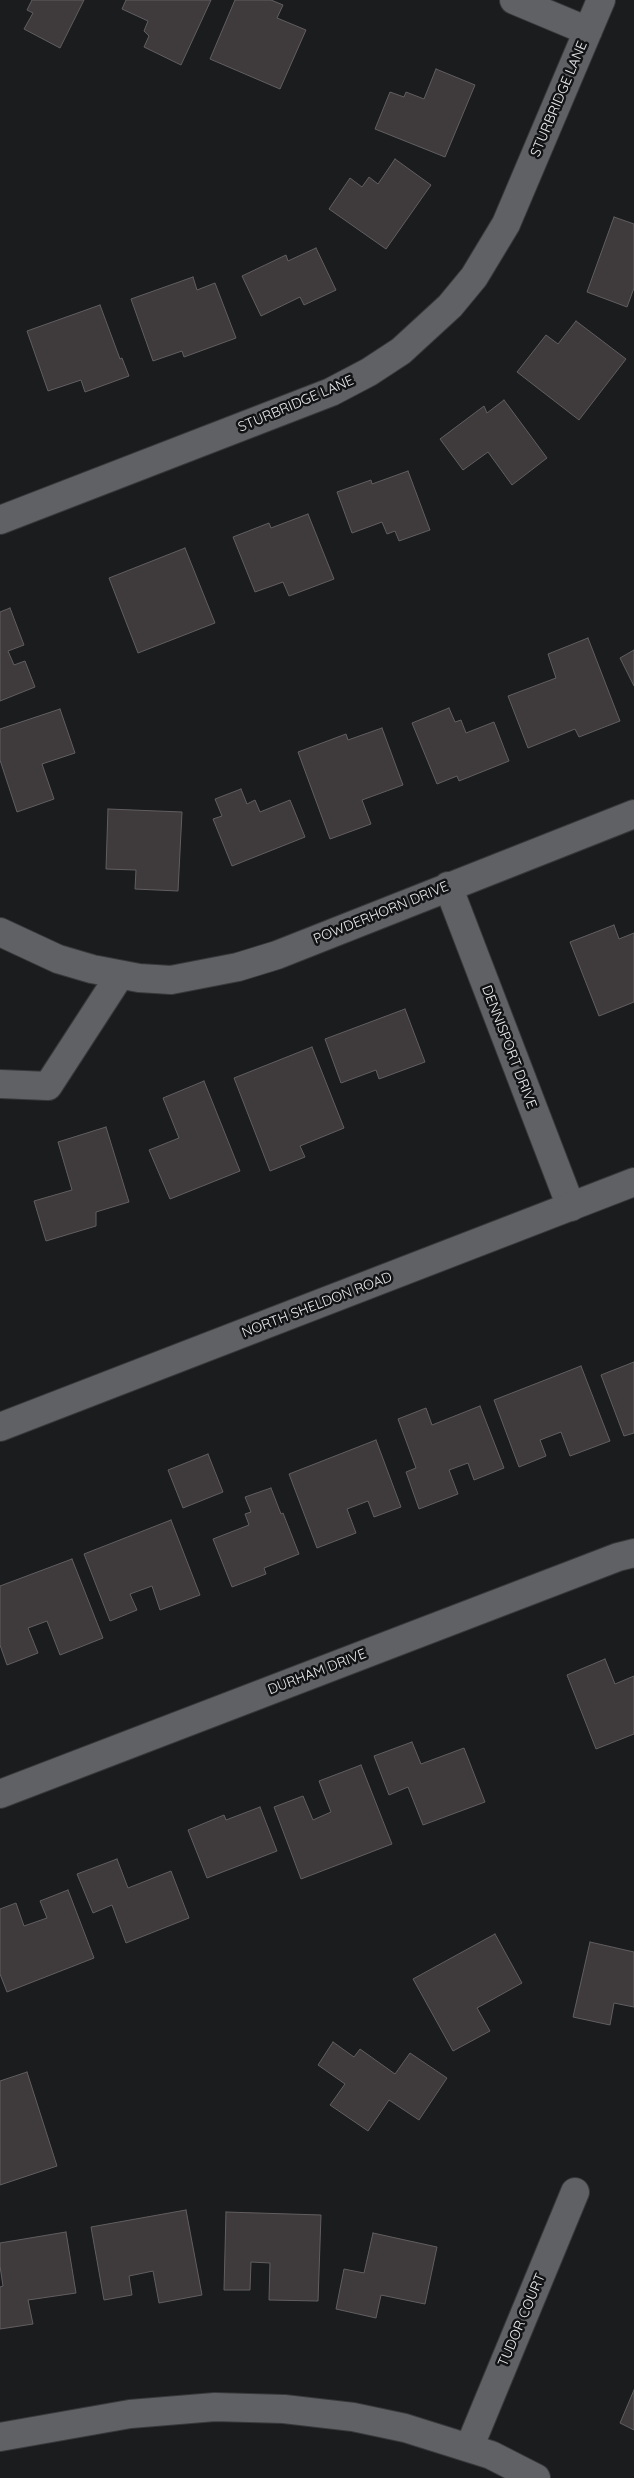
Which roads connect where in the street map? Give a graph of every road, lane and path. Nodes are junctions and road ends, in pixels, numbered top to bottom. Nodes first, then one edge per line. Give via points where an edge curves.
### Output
1 (514, 0) edge
2 (601, 0) edge
3 (588, 31) junction
4 (0, 520) edge
5 (634, 814) edge
6 (448, 886) junction
7 (1, 936) edge
8 (120, 975) junction
9 (0, 1084) edge
10 (634, 1182) edge
11 (570, 1207) junction
12 (0, 1428) edge
13 (634, 1553) edge
14 (0, 1794) edge
15 (575, 2192) dead end
16 (0, 2437) edge
17 (468, 2448) junction
18 (536, 2478) edge

1 - 3 street
2 - 3 street, STURBRIDGE LANE
3 - 4 street, STURBRIDGE LANE via 506,224 474,277 450,306 401,351 331,392
5 - 6 street, POWDERHORN DRIVE
6 - 8 street, POWDERHORN DRIVE via 238,968 171,980
6 - 11 street, DENNISPORT DRIVE
7 - 8 street, POWDERHORN DRIVE via 58,958
8 - 9 street via 48,1086
10 - 11 street, NORTH SHELDON ROAD
11 - 12 street, NORTH SHELDON ROAD
13 - 14 street, DURHAM DRIVE
15 - 17 street, TUDOR COURT
16 - 17 street via 130,2414 215,2407 284,2409 353,2417 405,2428
17 - 18 street via 491,2455

